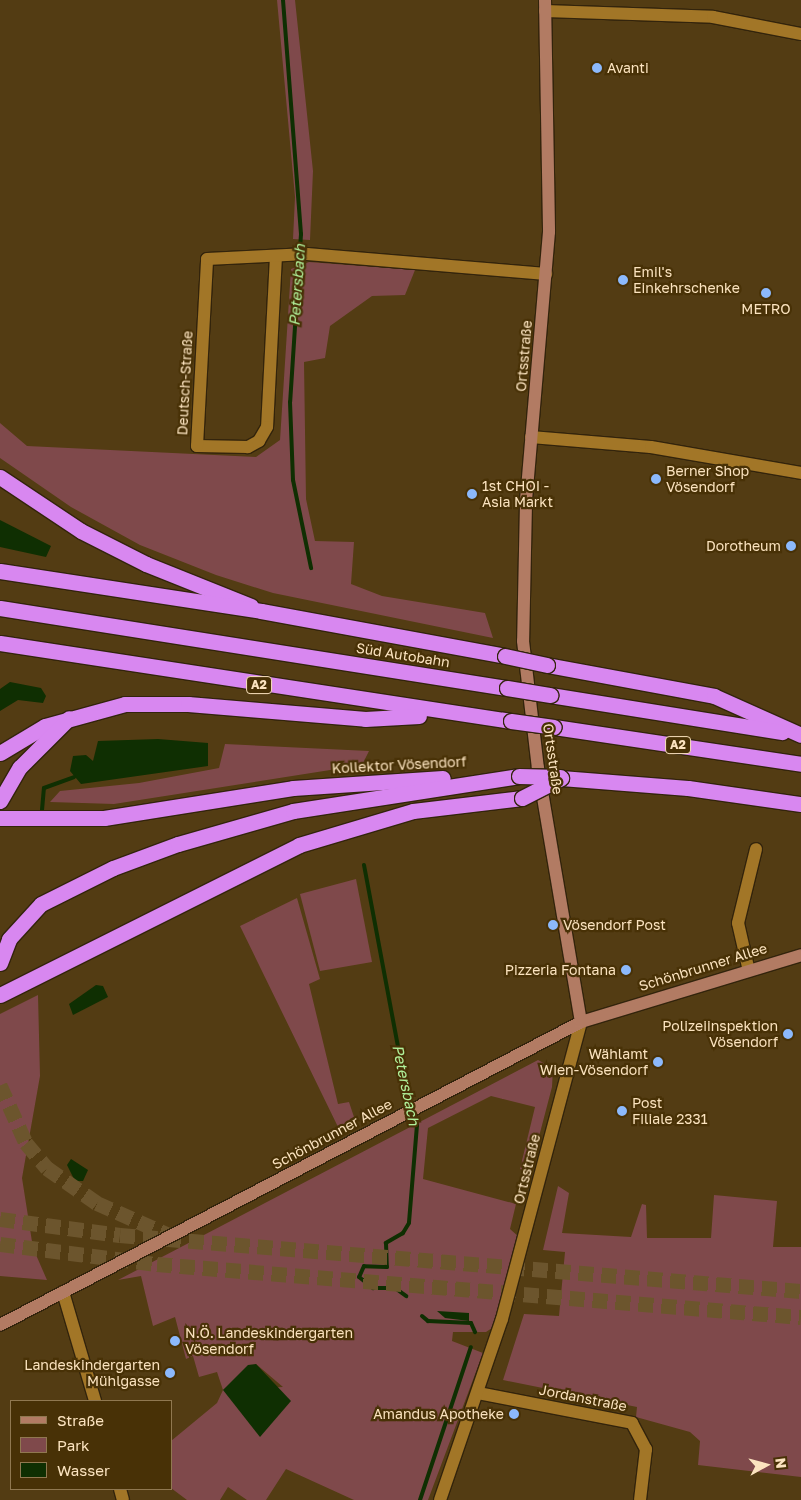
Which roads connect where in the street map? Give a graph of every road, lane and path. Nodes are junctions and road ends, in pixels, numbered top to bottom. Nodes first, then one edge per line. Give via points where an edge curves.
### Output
1 (545, 5) edge
2 (801, 34) edge
3 (276, 256) junction
4 (546, 274) junction
5 (532, 437) junction
6 (801, 473) edge
7 (0, 477) edge
8 (0, 571) edge
9 (0, 608) edge
10 (261, 611) junction
11 (0, 643) edge
12 (452, 714) junction
13 (70, 717) junction
14 (801, 735) edge
15 (0, 753) edge
16 (801, 764) edge
17 (519, 776) junction
18 (561, 778) junction
19 (0, 801) edge
20 (801, 804) edge
21 (0, 818) edge
22 (756, 849) dead end
23 (801, 955) edge
24 (0, 963) edge
25 (748, 967) junction
26 (0, 996) edge
27 (582, 1022) junction
28 (63, 1292) junction
29 (0, 1326) edge
30 (478, 1393) junction
31 (95, 1400) edge
32 (440, 1500) edge
33 (640, 1500) edge

1 - 2 street via 713,17
1 - 4 main road, Ortsstraße
3 - 3 street, Deutsch-Straße via 267,427 258,441 248,447 196,446 207,258
3 - 4 street, Deutsch-Straße via 301,254
4 - 5 main road, Ortsstraße
5 - 6 street via 651,447
5 - 27 main road, Ortsstraße via 523,560 523,641 538,768
7 - 10 highway via 98,539
8 - 10 highway
9 - 14 highway, Süd Autobahn / A2, bridge
10 - 14 highway, bridge via 714,696
11 - 12 highway, A2
12 - 13 highway via 365,719 156,703 98,708
12 - 16 highway, A2, bridge
13 - 15 highway
13 - 19 highway via 20,767
17 - 18 highway, Kollektor Vösendorf, bridge
17 - 21 highway, Kollektor Vösendorf via 346,783 104,818
17 - 24 highway via 293,812 178,844 114,868 41,904 8,939
18 - 20 highway, Kollektor Vösendorf via 688,788
18 - 26 highway, bridge via 522,798 413,811 316,838 214,884
22 - 25 street via 738,923
23 - 25 main road, Schönbrunner Allee
25 - 27 main road, Schönbrunner Allee
27 - 28 main road, Schönbrunner Allee via 418,1104
27 - 30 street, Ortsstraße via 525,1238
28 - 29 main road, Schönbrunner Allee
28 - 31 street
30 - 32 street, Ortsstraße
30 - 33 street, Jordanstraße via 632,1423 646,1449

